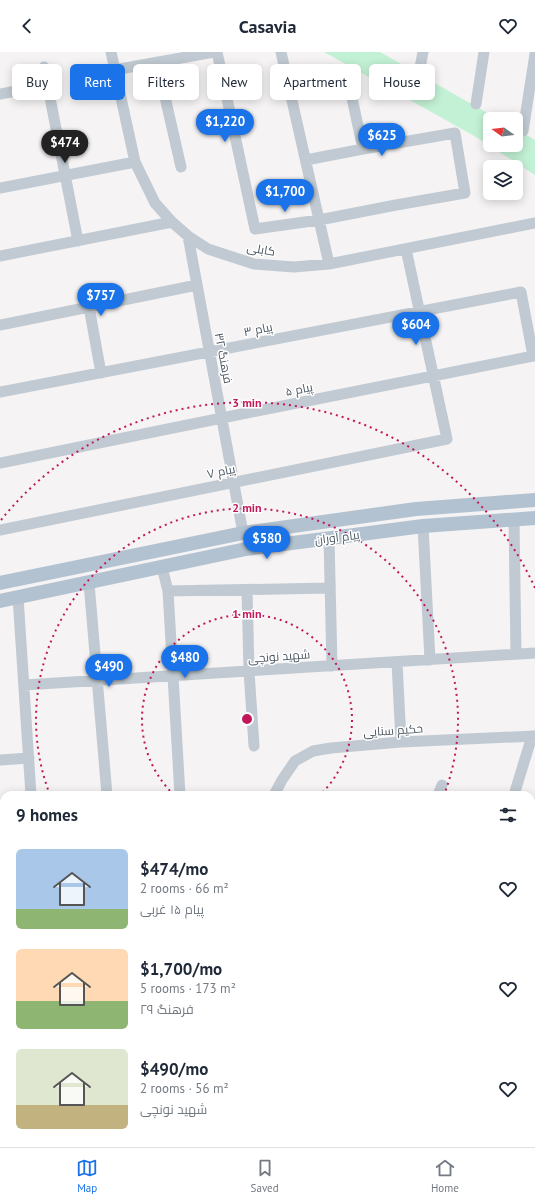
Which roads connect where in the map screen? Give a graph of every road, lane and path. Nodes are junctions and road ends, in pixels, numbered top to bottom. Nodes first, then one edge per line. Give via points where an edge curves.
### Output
1 (111, 52) edge
2 (214, 52) edge
3 (217, 52) edge
4 (281, 52) edge
5 (423, 52) edge
6 (484, 52) edge
7 (535, 54) edge
8 (157, 62) junction
9 (113, 64) edge
10 (284, 64) edge
11 (421, 64) edge
12 (125, 68) edge
13 (12, 92) edge
14 (0, 94) edge
15 (50, 100) edge
16 (121, 100) edge
17 (292, 100) edge
18 (352, 100) edge
19 (476, 104) dead end
20 (523, 132) dead end
21 (363, 149) junction
22 (306, 160) junction
23 (135, 162) junction
24 (181, 168) dead end
25 (65, 176) junction
26 (0, 188) edge
27 (319, 220) junction
28 (172, 222) junction
29 (535, 223) edge
30 (188, 236) junction
31 (78, 241) junction
32 (406, 249) junction
33 (0, 256) edge
34 (329, 264) junction
35 (197, 285) junction
36 (89, 307) junction
37 (420, 311) junction
38 (0, 325) edge
39 (210, 352) junction
40 (533, 356) joint
41 (101, 373) junction
42 (434, 376) junction
43 (0, 392) edge
44 (222, 418) junction
45 (0, 463) edge
46 (234, 482) junction
47 (535, 500) edge
48 (464, 506) junction
49 (535, 518) edge
50 (514, 520) junction
51 (465, 523) junction
52 (423, 526) junction
53 (0, 530) edge
54 (243, 532) junction
55 (329, 538) junction
56 (162, 567) junction
57 (89, 582) junction
58 (0, 583) edge
59 (330, 588) junction
60 (247, 590) junction
61 (168, 592) junction
62 (18, 597) junction
63 (0, 601) edge
64 (535, 653) edge
65 (516, 654) junction
66 (430, 660) junction
67 (397, 662) junction
68 (332, 666) junction
69 (249, 671) junction
70 (173, 676) junction
71 (97, 680) junction
72 (24, 685) junction
73 (534, 736) edge
74 (401, 742) junction
75 (254, 746) dead end
76 (29, 758) junction
77 (0, 760) edge
78 (31, 791) edge
79 (107, 791) edge
80 (180, 791) edge
81 (276, 791) edge
82 (515, 791) edge

1 - 9 street, کابلی
2 - 8 street
3 - 27 street via 255,229
4 - 10 street
5 - 11 street
6 - 19 street
7 - 20 street
8 - 12 street
8 - 24 street
13 - 14 street
15 - 25 street
16 - 23 street, کابلی
17 - 22 street
18 - 21 street
21 - 22 street
21 - 27 street via 455,133 466,193
22 - 27 street
23 - 25 street
23 - 28 street, کابلی via 155,203
25 - 26 street
25 - 31 street
27 - 34 street
28 - 30 street, کابلی
28 - 31 street
29 - 32 street, کابلی
30 - 34 street, کابلی via 208,249 254,264 294,267
30 - 35 street, فرهنگ ۳۲
31 - 33 street
32 - 34 street, کابلی
32 - 37 street
35 - 36 street
35 - 39 street, فرهنگ ۳۲
36 - 38 street
36 - 41 street
37 - 39 street, پیام ۳
37 - 40 street, پیام ۳ via 521,292
37 - 42 street
39 - 41 street, پیام ۳
39 - 44 street, فرهنگ ۳۲
40 - 42 street, پیام ۵
41 - 43 street, پیام ۳
42 - 44 street, پیام ۵
42 - 46 street, پیام ۷ via 448,439
44 - 45 street, پیام ۵
44 - 46 street, فرهنگ ۳۲
46 - 53 street, پیام ۷
46 - 54 street, فرهنگ ۳۲
47 - 48 main road, پیام آوران
48 - 51 main road
48 - 54 main road, پیام آوران via 416,509
49 - 50 main road, پیام آوران
50 - 51 main road, پیام آوران
50 - 65 street
51 - 52 main road, پیام آوران
52 - 55 main road, پیام آوران
52 - 66 street
54 - 58 main road, پیام آوران
55 - 56 main road, پیام آوران via 246,549
55 - 59 street
56 - 57 main road, پیام آوران
56 - 61 street
57 - 62 main road, پیام آوران
57 - 71 street
59 - 60 street
59 - 68 street
60 - 61 street
60 - 69 street
61 - 70 street
62 - 63 main road, پیام آوران
62 - 72 street
64 - 65 street, شهید نونچی
65 - 66 street, شهید نونچی
66 - 67 street, شهید نونچی
67 - 68 street, شهید نونچی
67 - 74 street
68 - 69 street, شهید نونچی
69 - 70 street, شهید نونچی
69 - 75 street
70 - 71 street, شهید نونچی
70 - 80 street
71 - 72 street, شهید نونچی
71 - 79 street
72 - 76 street
73 - 74 street, حکیم سنایی
73 - 82 street
74 - 81 street, حکیم سنایی via 313,751 295,761
76 - 77 street
76 - 78 street

